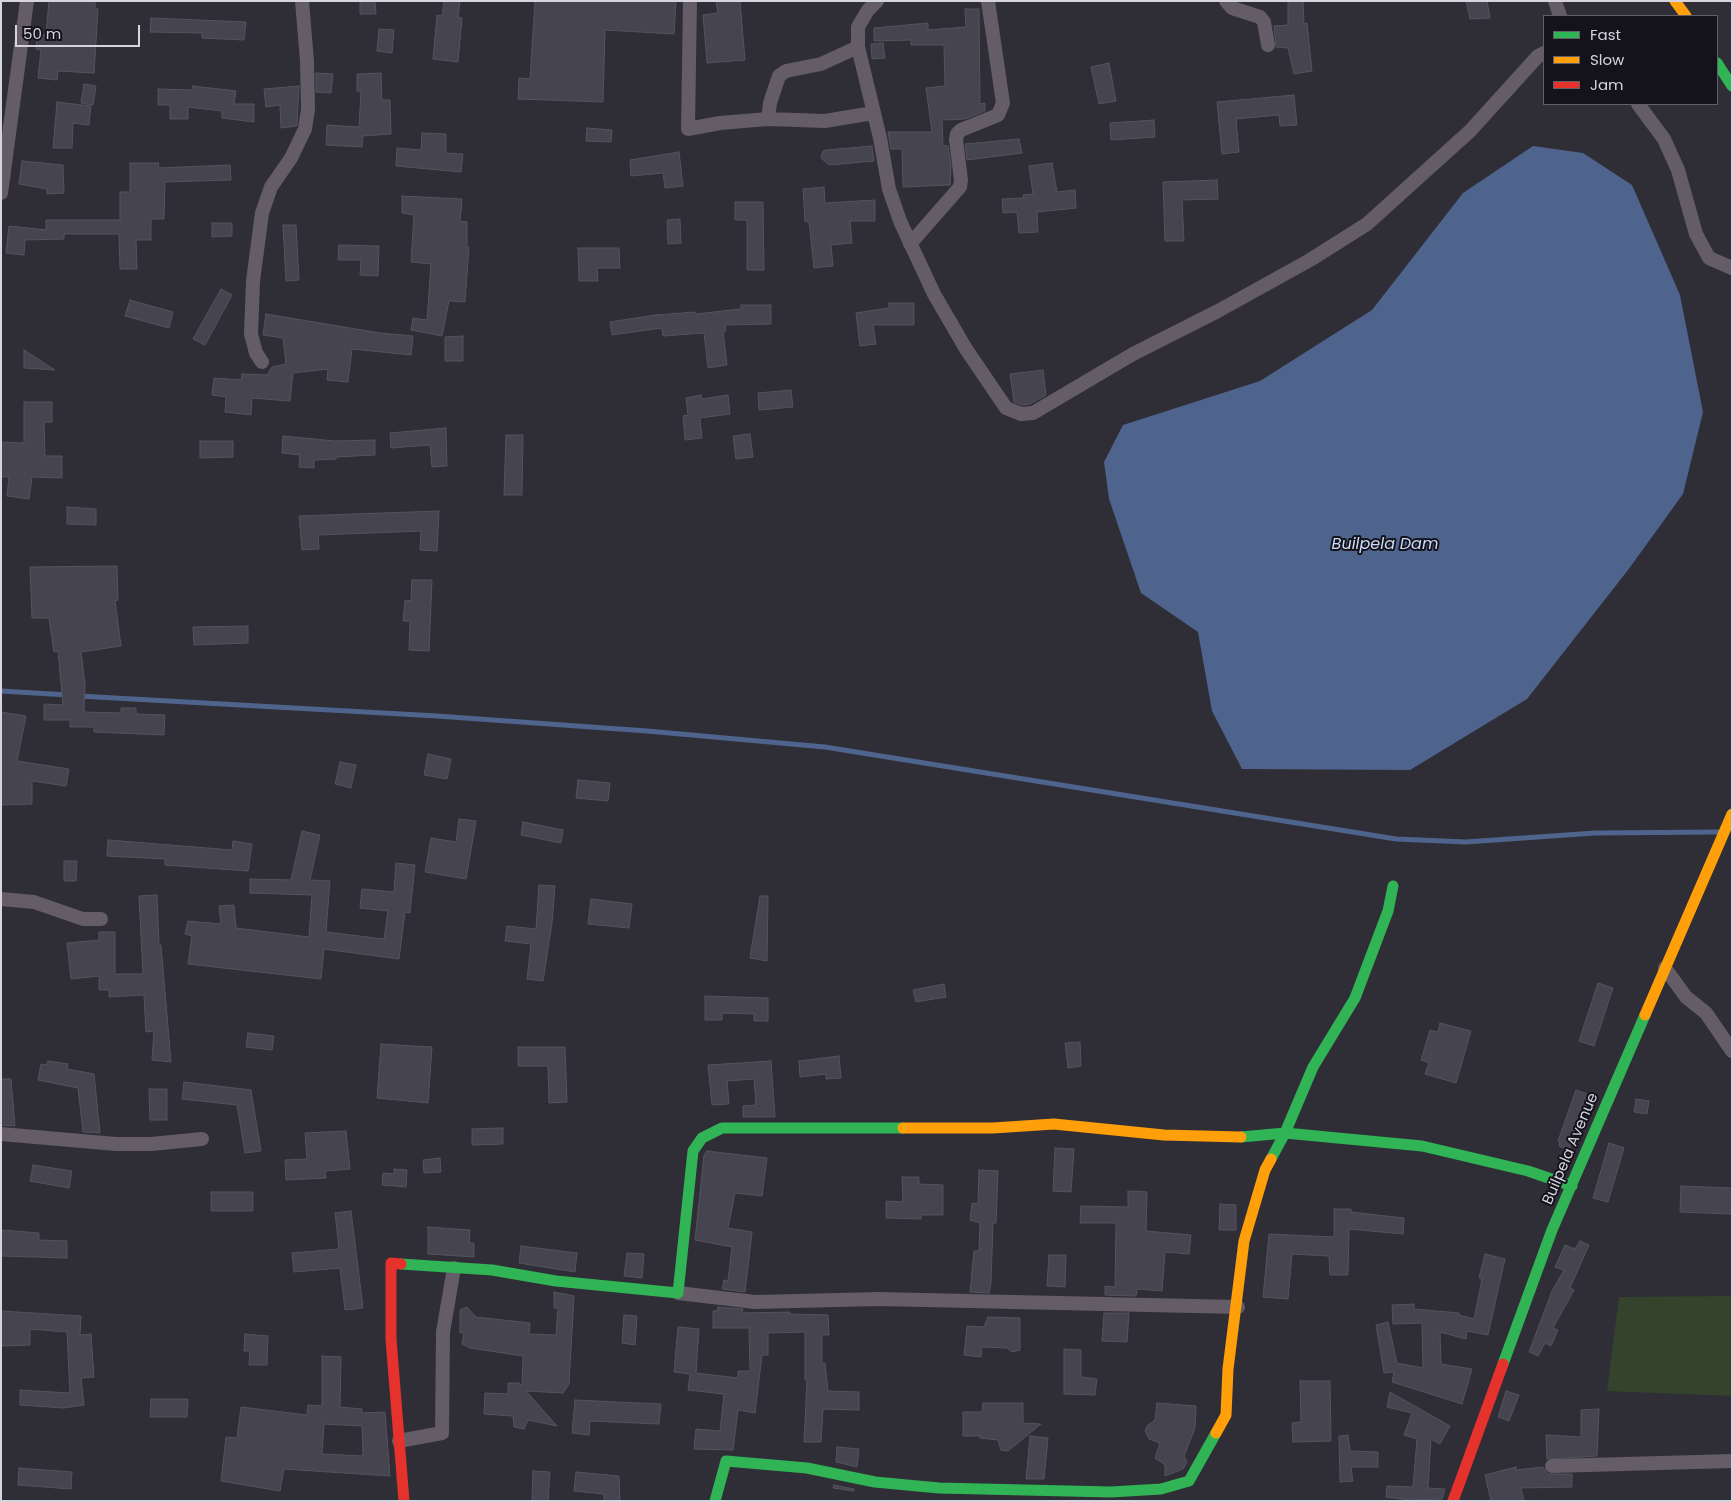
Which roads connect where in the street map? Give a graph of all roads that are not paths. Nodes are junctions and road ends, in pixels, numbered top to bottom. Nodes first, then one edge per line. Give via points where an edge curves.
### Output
1 (27, 1) edge
2 (302, 1) edge
3 (690, 1) edge
4 (877, 1) edge
5 (988, 1) edge
6 (1226, 1) edge
7 (1556, 1) edge
8 (1675, 1) edge
9 (1560, 15) edge
10 (1685, 15) edge
11 (1268, 45) dead end
12 (858, 47) junction
13 (1543, 54) edge
14 (1718, 65) edge
15 (1732, 86) edge
16 (1639, 105) edge
17 (873, 113) junction
18 (768, 119) junction
19 (1, 193) edge
20 (910, 244) junction
21 (1732, 268) edge
22 (262, 362) dead end
23 (1731, 816) edge
24 (1393, 886) dead end
25 (1, 899) edge
26 (101, 919) dead end
27 (1665, 968) junction
28 (1732, 1050) edge
29 (1284, 1133) junction
30 (1, 1134) edge
31 (202, 1139) dead end
32 (1572, 1186) junction
33 (454, 1268) junction
34 (678, 1293) junction
35 (1238, 1307) junction
36 (399, 1441) junction
37 (1732, 1461) edge
38 (1552, 1466) dead end
39 (404, 1501) edge
40 (715, 1501) edge
41 (1453, 1501) edge

1 - 19 street
2 - 22 street via 307,60 305,129 291,158 271,187 262,212 253,281 251,334
3 - 18 street via 688,129
4 - 12 street via 858,27
5 - 20 street via 1004,103 998,115 957,134 960,187
6 - 11 street via 1232,8 1260,16
7 - 9 street
8 - 10 street
12 - 17 street
12 - 18 street via 821,64 786,71 778,76
13 - 20 street via 1470,131 1367,224 1310,260 1133,354 1034,412 1021,414 1006,408 934,294
14 - 15 street
16 - 21 street via 1664,139 1678,170 1696,234 1709,258
17 - 18 street via 825,121
17 - 20 street via 889,189
23 - 27 street, Builpela Avenue
24 - 29 street via 1388,911 1355,998 1313,1067
25 - 26 street via 34,902 83,919
27 - 28 street via 1686,997 1706,1013
27 - 32 street, Builpela Avenue
29 - 32 street via 1422,1146 1528,1171
29 - 34 street via 1247,1137 1164,1135 1054,1124 994,1128 722,1128 702,1138 693,1151
29 - 35 street via 1264,1170 1244,1241
30 - 31 street via 116,1144
32 - 41 street, Builpela Avenue via 1552,1230
33 - 34 street
33 - 36 street via 443,1332 442,1433
33 - 36 street via 391,1263
34 - 35 street via 755,1302 879,1299
35 - 40 street via 1228,1369 1226,1415 1190,1480 1161,1489 1111,1492 939,1488 876,1482 807,1468 726,1461
36 - 39 street
37 - 38 street

